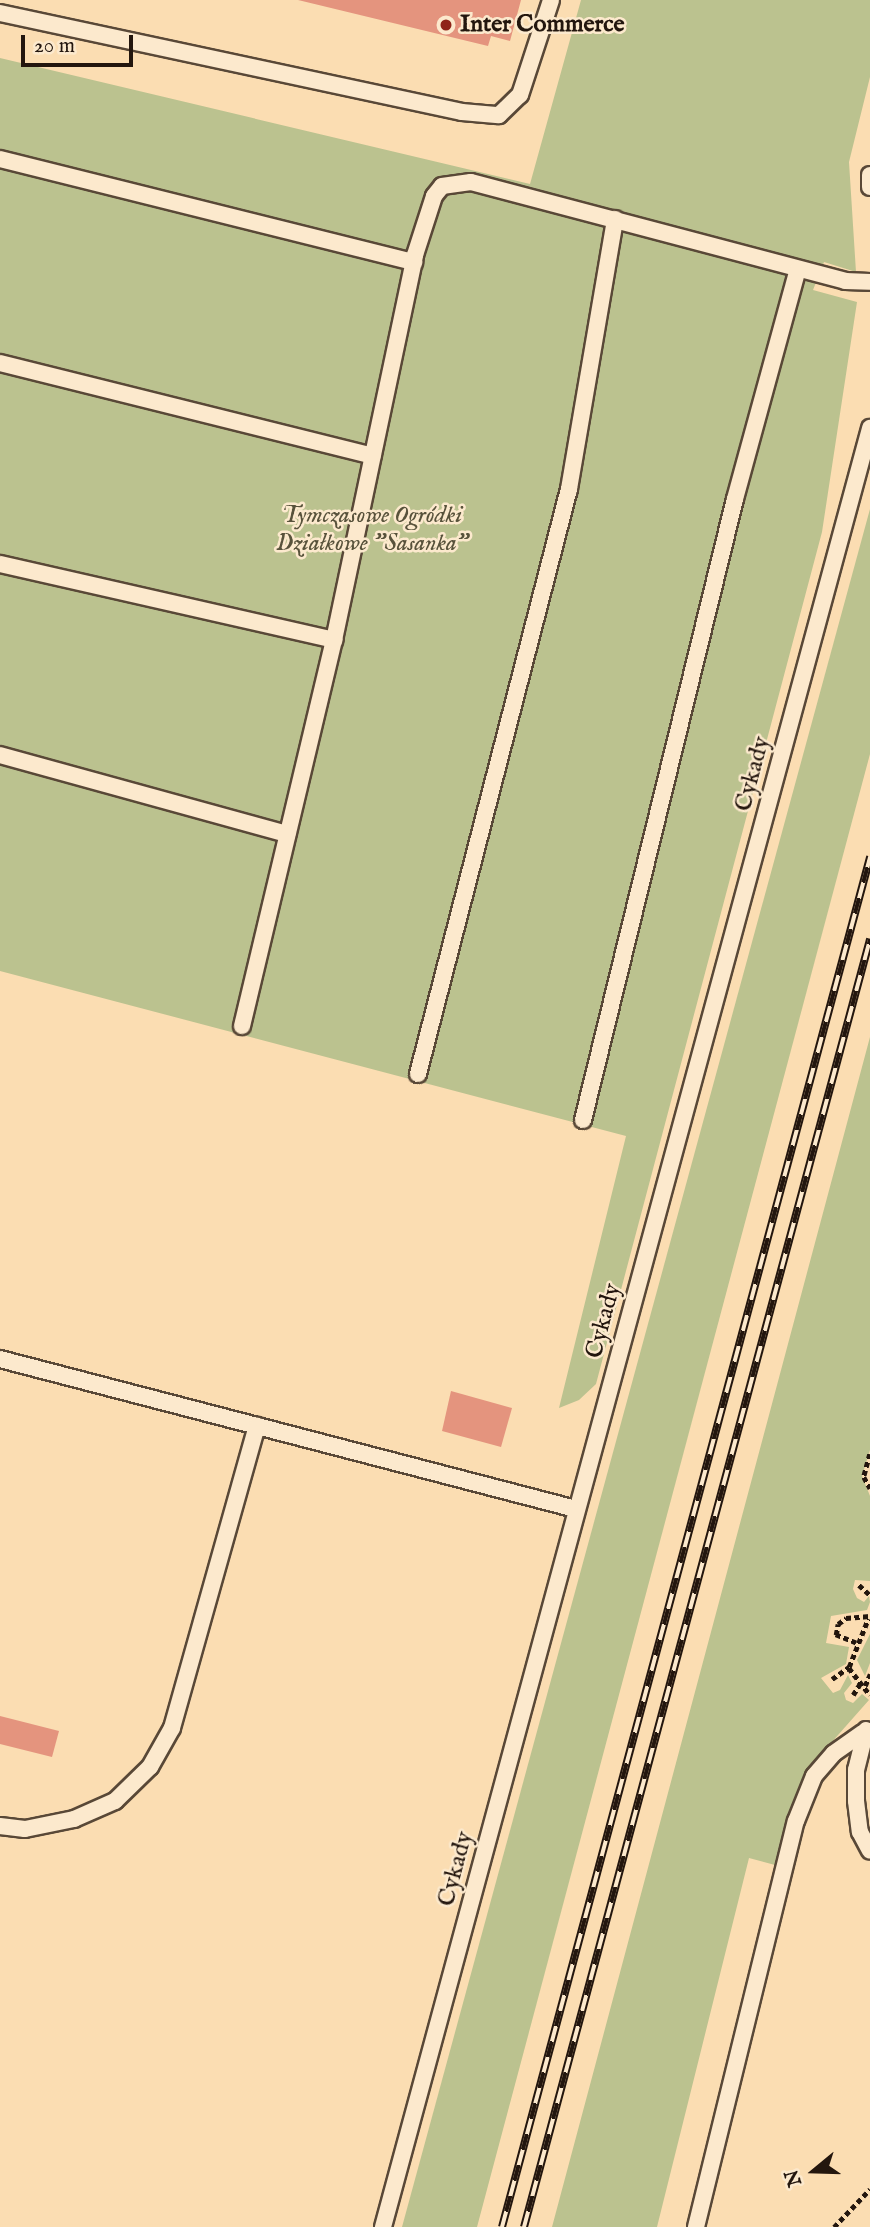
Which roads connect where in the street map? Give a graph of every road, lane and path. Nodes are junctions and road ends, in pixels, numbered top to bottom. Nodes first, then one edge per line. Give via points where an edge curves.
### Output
1 (551, 0) edge
2 (0, 13) edge
3 (0, 159) edge
4 (870, 175) edge
5 (870, 187) edge
6 (615, 219) junction
7 (414, 262) junction
8 (799, 268) junction
9 (870, 282) edge
10 (0, 363) edge
11 (870, 428) edge
12 (373, 456) junction
13 (0, 564) edge
14 (334, 640) junction
15 (0, 755) edge
16 (287, 834) junction
17 (242, 1026) dead end
18 (418, 1074) dead end
19 (583, 1120) dead end
20 (0, 1359) edge
21 (257, 1426) junction
22 (870, 1454) edge
23 (870, 1488) edge
24 (576, 1509) junction
25 (859, 1585) dead end
26 (870, 1595) edge
27 (869, 1617) edge
28 (856, 1643) junction
29 (849, 1667) junction
30 (870, 1674) edge
31 (832, 1679) dead end
32 (862, 1685) junction
33 (853, 1695) dead end
34 (870, 1695) edge
35 (866, 1729) edge
36 (0, 1826) edge
37 (870, 1851) edge
38 (870, 2189) edge
39 (383, 2227) edge
40 (696, 2227) edge
41 (834, 2227) edge

1 - 2 lane via 520,95 499,115 462,112
3 - 7 lane
4 - 5 lane
6 - 7 lane via 471,182 456,183 442,186 427,208
6 - 8 lane
6 - 18 lane via 569,489
7 - 12 lane
8 - 9 lane via 845,281
8 - 19 lane via 735,499
10 - 12 lane
11 - 24 lane, Cykady
12 - 14 lane
13 - 14 lane
14 - 16 lane
15 - 16 lane
16 - 17 lane
20 - 21 lane
21 - 24 lane
21 - 36 lane via 172,1728 150,1767 115,1801 74,1819 25,1829
22 - 23 path via 864,1477
24 - 39 lane, Cykady
25 - 26 path
27 - 28 path
27 - 28 path via 838,1623 836,1635
28 - 29 path
29 - 31 path
29 - 32 path
30 - 32 path
32 - 33 path
32 - 34 path
35 - 37 lane via 856,1801 860,1832
35 - 40 lane via 814,1776 796,1821
38 - 41 path

